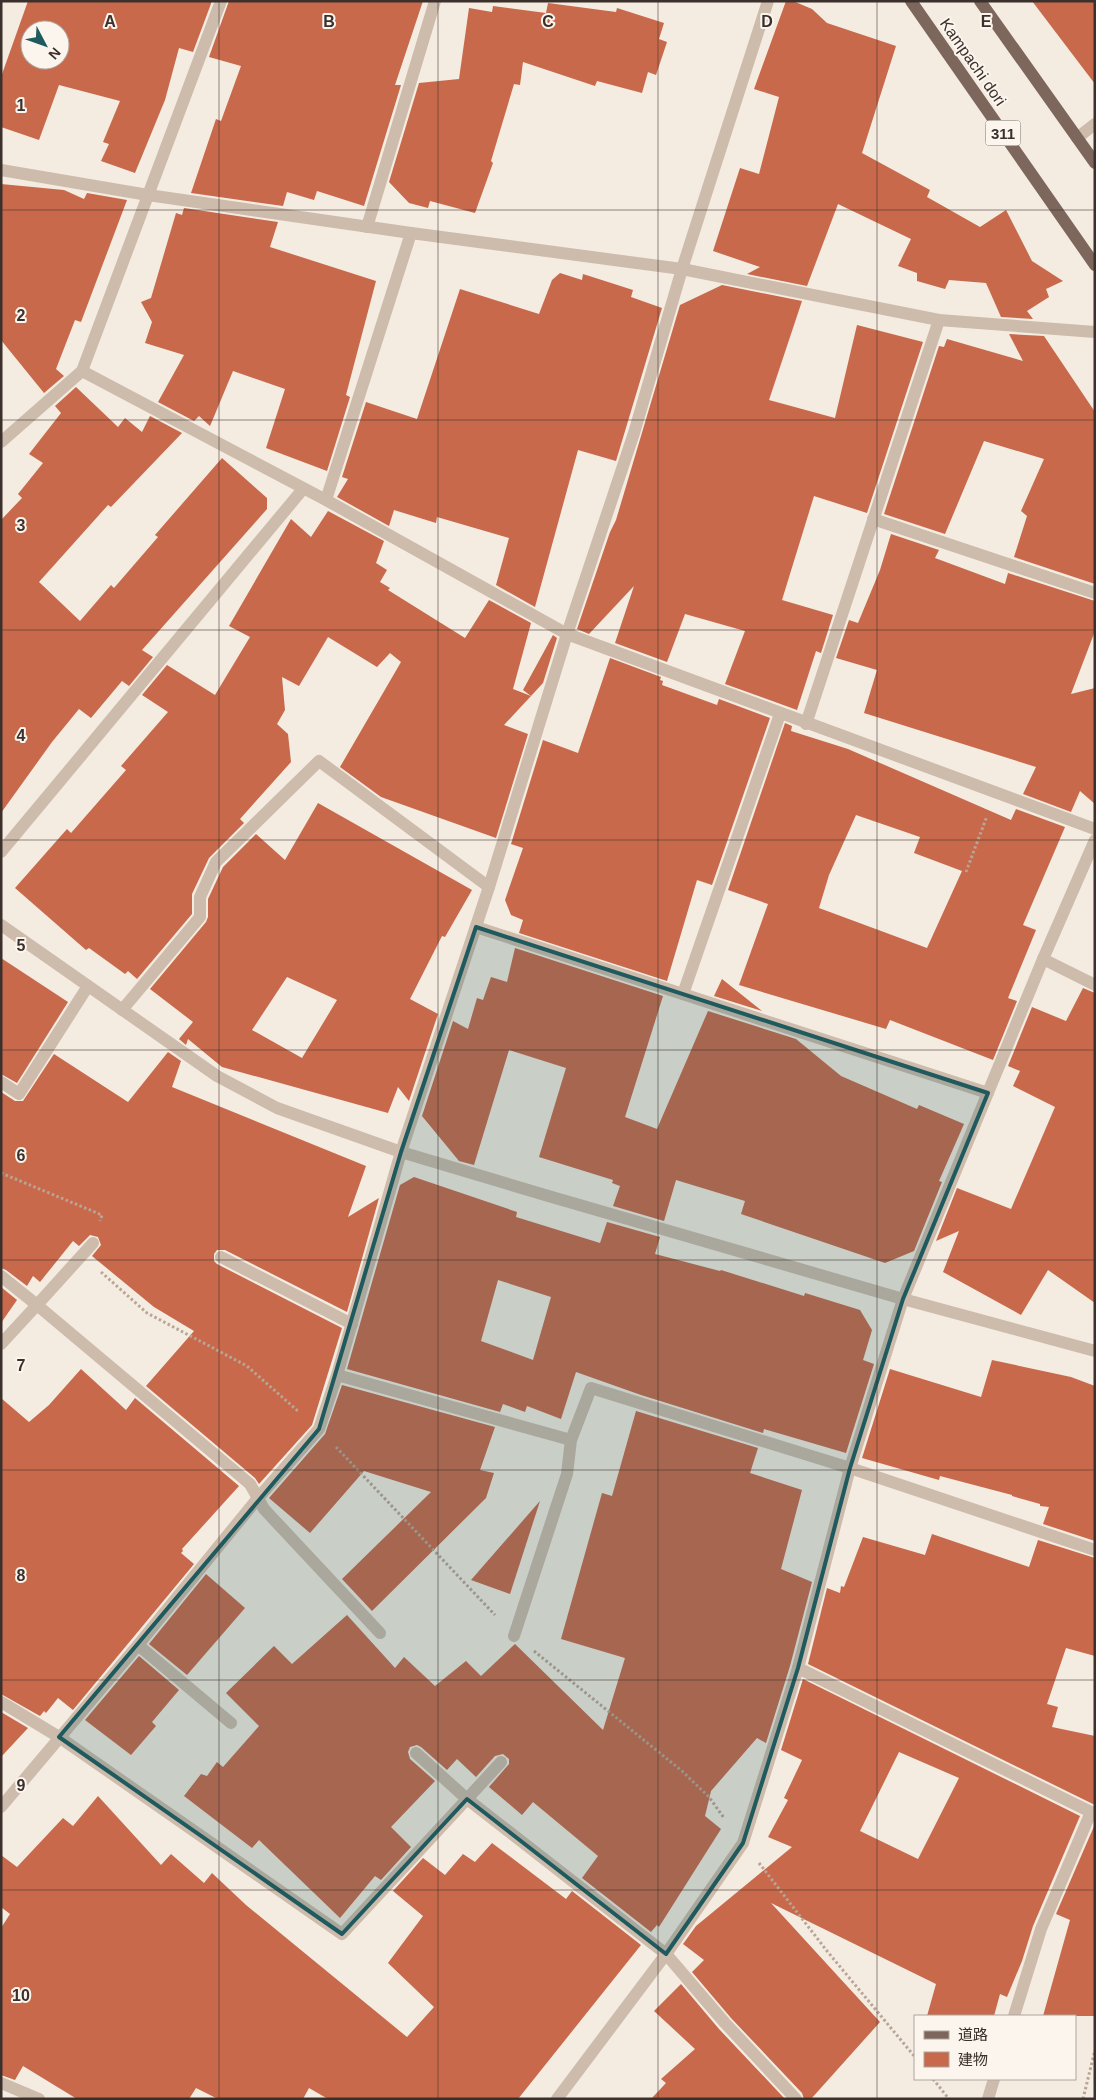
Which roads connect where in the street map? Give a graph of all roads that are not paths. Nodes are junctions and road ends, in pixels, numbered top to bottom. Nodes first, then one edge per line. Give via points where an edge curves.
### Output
1 (221, 1) edge
2 (435, 1) edge
3 (768, 1) edge
4 (911, 1) edge
5 (980, 1) edge
6 (1095, 124) edge
7 (1077, 138) junction
8 (1095, 163) edge
9 (1, 170) edge
10 (148, 195) junction
11 (367, 227) junction
12 (411, 234) junction
13 (1095, 265) edge
14 (682, 269) junction
15 (939, 320) junction
16 (1095, 332) edge
17 (82, 371) junction
18 (1, 442) edge
19 (304, 489) junction
20 (326, 500) junction
21 (873, 519) junction
22 (1095, 593) edge
23 (567, 634) junction
24 (780, 714) junction
25 (806, 724) junction
26 (1095, 829) edge
27 (1095, 840) edge
28 (1, 852) edge
29 (489, 887) junction
30 (1, 925) edge
31 (476, 927) junction
32 (1043, 959) junction
33 (88, 986) junction
34 (1095, 986) edge
35 (683, 994) junction
36 (122, 1010) junction
37 (1, 1082) edge
38 (988, 1093) junction
39 (401, 1152) junction
40 (93, 1243) road end
41 (221, 1257) dead end
42 (1, 1276) edge
43 (903, 1299) junction
44 (37, 1306) junction
45 (352, 1324) junction
46 (1, 1344) edge
47 (1095, 1351) edge
48 (338, 1375) junction
49 (571, 1440) junction
50 (850, 1468) junction
51 (258, 1498) junction
52 (1095, 1550) edge
53 (380, 1632) dead end
54 (514, 1636) road end
55 (138, 1645) junction
56 (798, 1668) junction
57 (1, 1702) edge
58 (231, 1723) dead end
59 (59, 1737) junction
60 (416, 1753) dead end
61 (501, 1762) dead end
62 (467, 1799) junction
63 (1, 1807) edge
64 (1093, 1813) edge
65 (666, 1954) junction
66 (1014, 2015) edge
67 (994, 2080) edge
68 (1, 2083) edge
69 (38, 2099) edge
70 (557, 2099) edge
71 (796, 2099) edge
72 (988, 2099) edge

1 - 10 street
2 - 11 street
3 - 14 street
4 - 13 main road, Kampachi dori / 311
5 - 7 main road
6 - 7 street
7 - 8 main road
9 - 10 street
10 - 11 street
10 - 17 street
11 - 12 street
12 - 14 street
12 - 20 street
14 - 15 street
14 - 23 street via 634,433
15 - 16 street
15 - 21 street
17 - 18 street
17 - 19 street
19 - 20 street
19 - 28 street
20 - 23 street
21 - 22 street
21 - 25 street
23 - 24 street
23 - 29 street
24 - 25 street
24 - 35 street
25 - 26 street
27 - 32 street
29 - 31 street
29 - 36 street via 320,761 216,862 200,897 200,917
30 - 33 street
31 - 35 street
31 - 39 street
32 - 34 street
32 - 38 street
33 - 36 street
33 - 37 street via 19,1094
35 - 38 street
36 - 39 street via 217,1076 277,1108
38 - 43 street
39 - 43 street
39 - 45 street
40 - 44 street
41 - 45 street
42 - 44 street
43 - 47 street
43 - 50 street
44 - 46 street
44 - 51 street via 250,1484
45 - 48 street
48 - 49 street
48 - 51 street via 319,1429
49 - 50 street via 591,1388
49 - 54 street via 567,1474
50 - 52 street
50 - 56 street
51 - 53 street via 264,1509
51 - 55 street
55 - 58 street
55 - 59 street
56 - 64 street
56 - 65 street via 743,1843
57 - 59 street
59 - 62 street via 342,1934
59 - 63 street
60 - 62 street
61 - 62 street
62 - 65 street
64 - 66 street via 1041,1929
65 - 70 street
65 - 71 street
67 - 72 street
68 - 69 street

